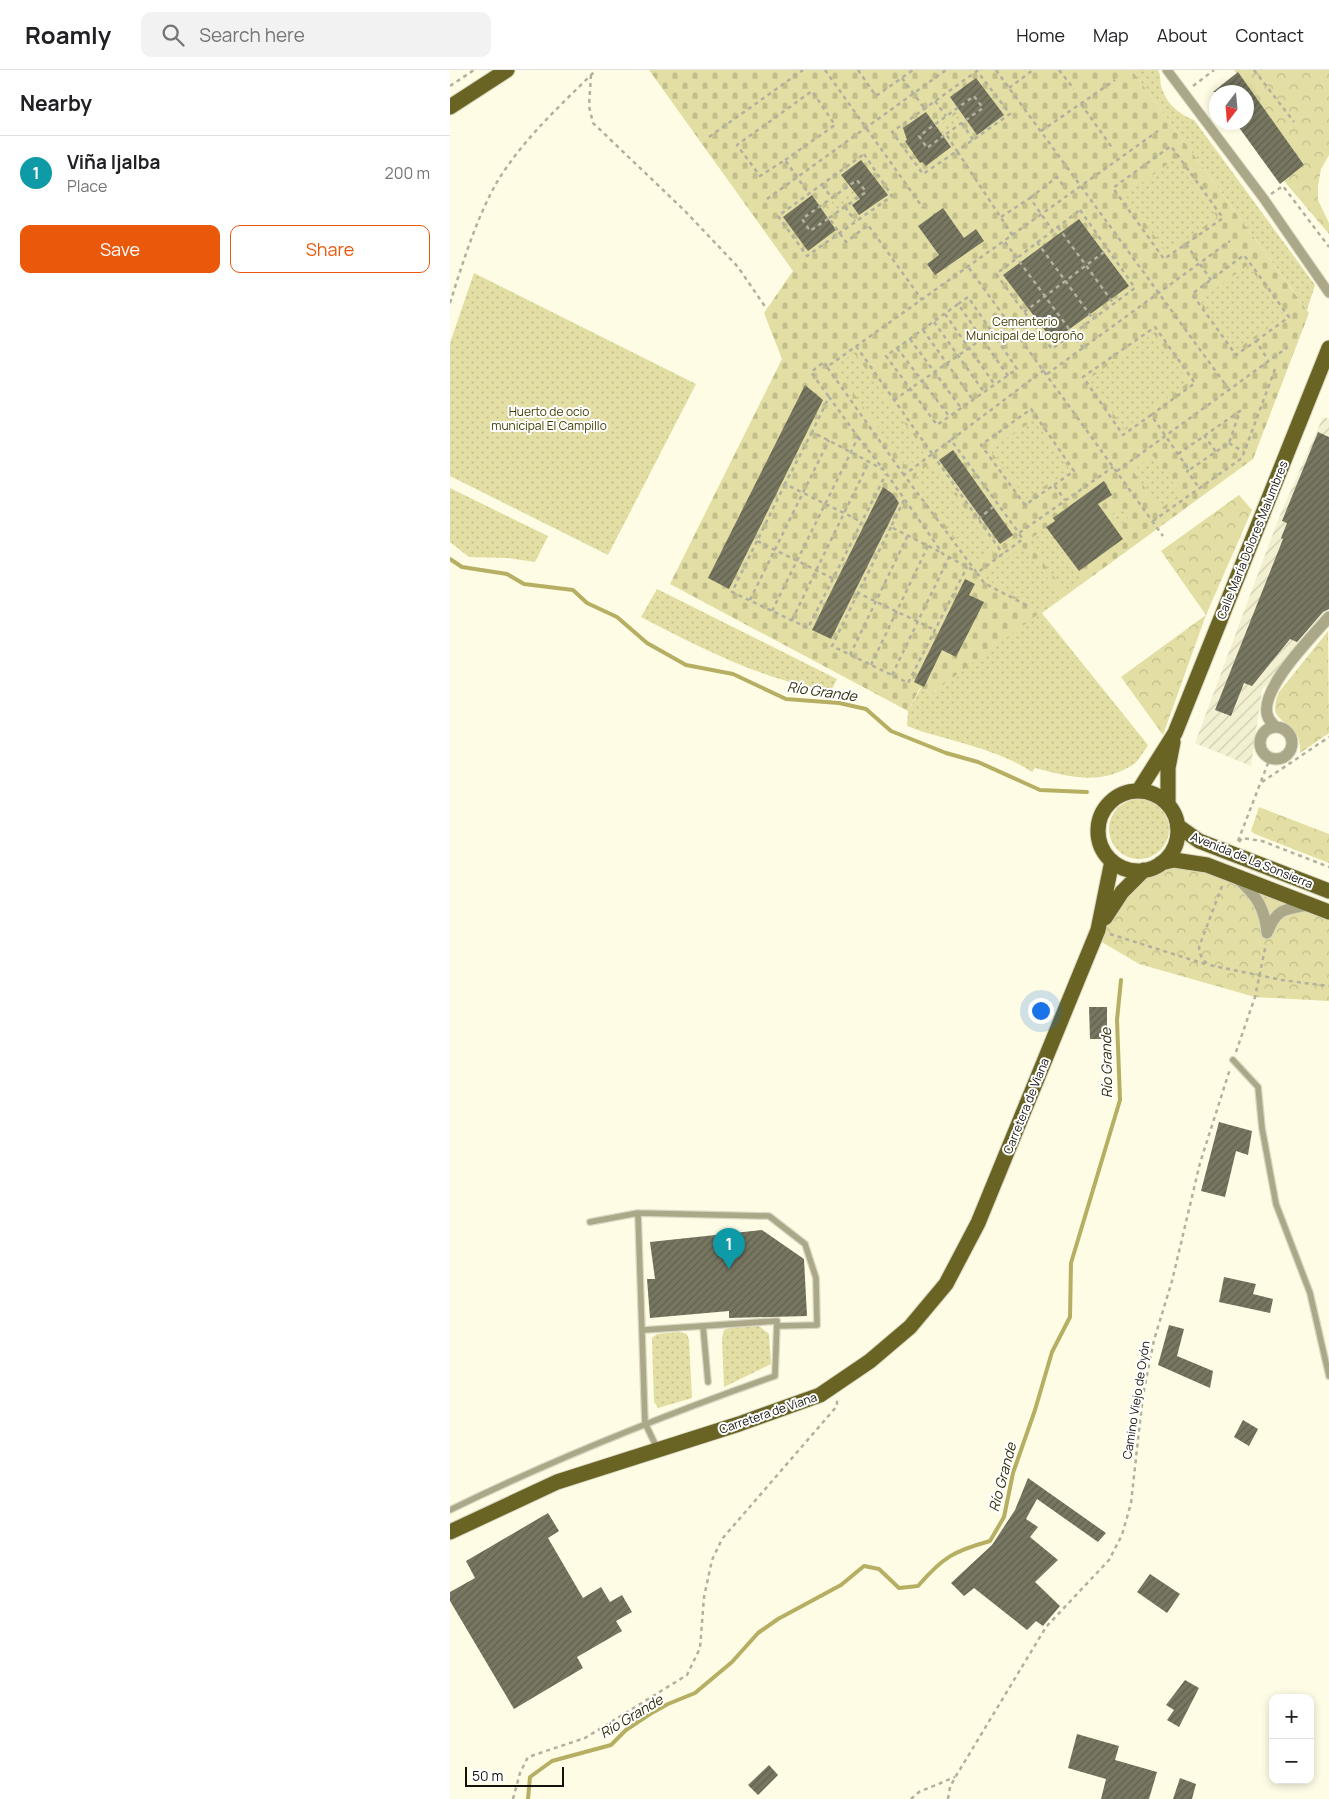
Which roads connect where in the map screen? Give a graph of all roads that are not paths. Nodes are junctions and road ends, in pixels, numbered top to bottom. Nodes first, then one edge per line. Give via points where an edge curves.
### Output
1 (507, 70) edge
2 (1167, 70) edge
3 (450, 107) edge
4 (1329, 293) edge
5 (1329, 348) edge
6 (1329, 617) edge
7 (1274, 727) junction
8 (1175, 733) junction
9 (1139, 790) junction
10 (1168, 804) junction
11 (1178, 826) junction
12 (1112, 862) junction
13 (1161, 863) junction
14 (1144, 870) junction
15 (1229, 873) junction
16 (1329, 891) edge
17 (1310, 904) junction
18 (1329, 912) edge
19 (1098, 930) junction
20 (1233, 1060) road end
21 (638, 1213) junction
22 (590, 1222) dead end
23 (703, 1326) junction
24 (777, 1326) junction
25 (644, 1330) junction
26 (1329, 1376) edge
27 (708, 1382) dead end
28 (646, 1423) junction
29 (658, 1450) junction
30 (450, 1510) edge
31 (450, 1532) edge

1 - 3 main road
2 - 4 street
5 - 8 main road, Calle María Dolores Malumbres
6 - 7 street via 1277,679 1267,703 1267,716
7 - 7 street via 1289,732 1292,737 1290,753 1281,759 1270,758 1262,751 1260,741 1265,731
8 - 9 main road, Calle María Dolores Malumbres
8 - 10 main road, Calle María Dolores Malumbres via 1168,768
9 - 10 main road via 1155,794
9 - 12 main road via 1116,797 1100,816 1099,841
10 - 11 main road
11 - 13 main road via 1175,847
11 - 16 main road, Avenida de La Sonsierra via 1199,841
12 - 14 main road
12 - 19 main road, Carretera de Viana
13 - 14 main road
13 - 15 main road, Avenida de La Sonsierra via 1174,860 1207,865
14 - 19 main road, Carretera de Viana via 1122,892
15 - 17 main road, Avenida de La Sonsierra
15 - 17 street via 1260,902 1267,933 1273,917 1287,909
17 - 18 main road, Avenida de La Sonsierra
19 - 29 main road, Carretera de Viana via 978,1223 946,1284 910,1327 870,1361 820,1395
20 - 26 lane via 1258,1087 1276,1204 1310,1293
21 - 22 lane
21 - 24 lane via 769,1216 805,1244 816,1278 817,1325
21 - 25 lane
23 - 24 lane via 777,1320
23 - 25 lane
23 - 27 lane
24 - 28 lane via 775,1376
25 - 28 lane
28 - 29 lane
28 - 30 lane via 581,1449
29 - 31 main road, Carretera de Viana via 557,1482

